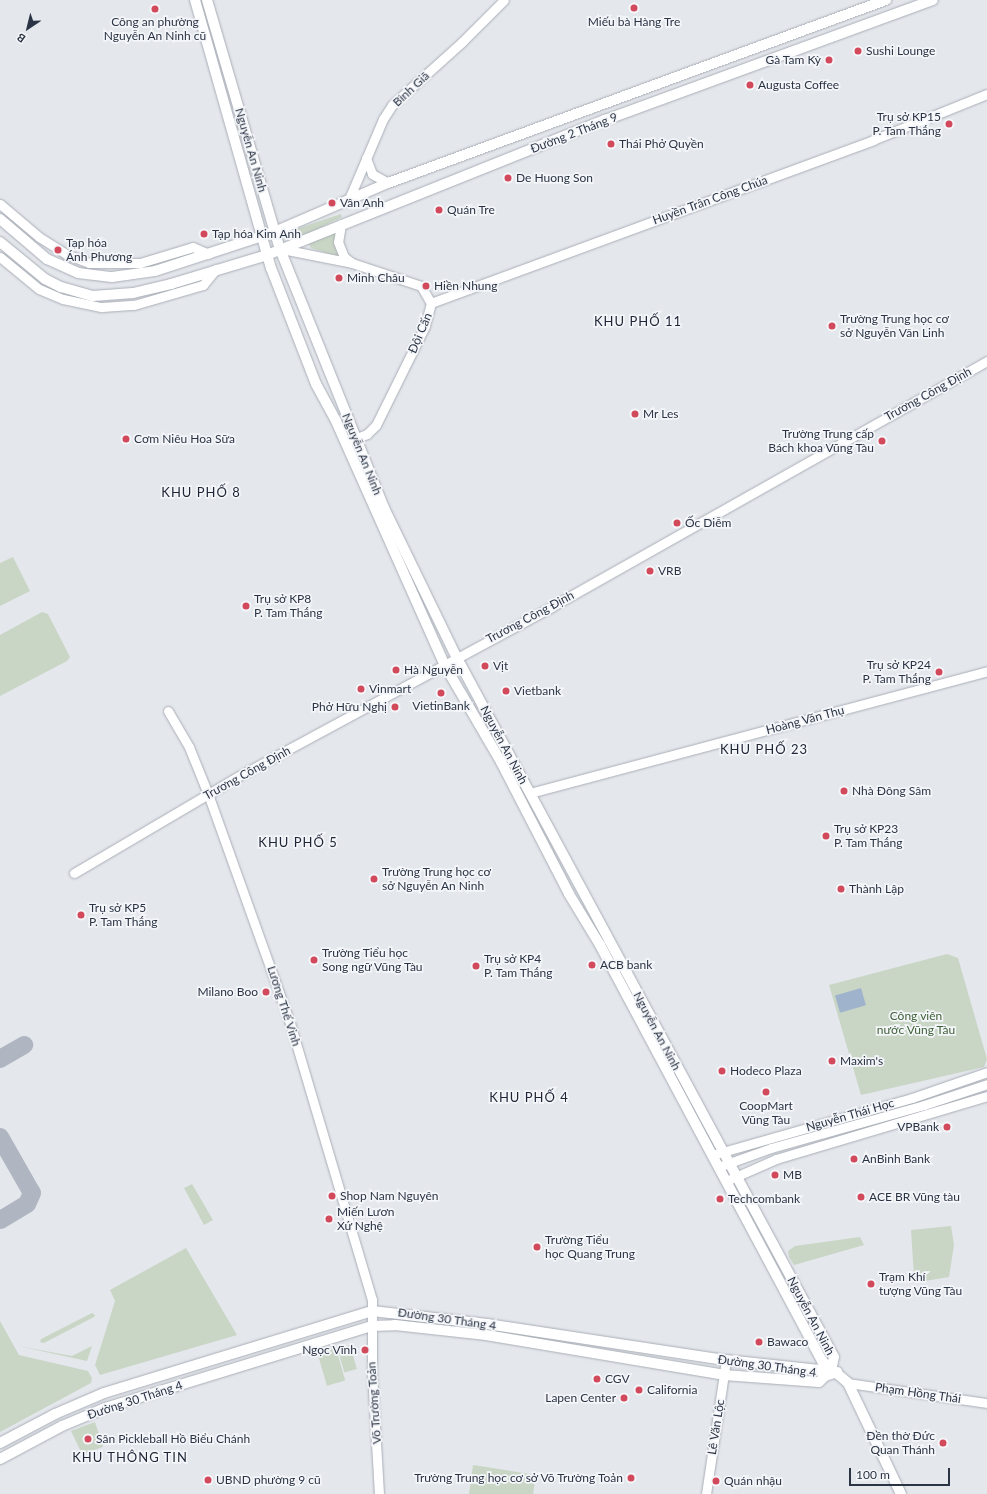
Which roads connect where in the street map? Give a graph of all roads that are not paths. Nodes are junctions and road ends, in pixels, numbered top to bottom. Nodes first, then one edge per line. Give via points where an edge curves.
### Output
1 (195, 0) edge
2 (207, 0) edge
3 (504, 0) edge
4 (886, 0) edge
5 (933, 0) edge
6 (987, 94) edge
7 (588, 111) junction
8 (605, 120) junction
9 (366, 158) junction
10 (388, 183) junction
11 (349, 199) junction
12 (0, 204) edge
13 (0, 219) edge
14 (341, 224) junction
15 (274, 232) junction
16 (261, 236) junction
17 (0, 242) edge
18 (280, 249) junction
19 (209, 254) junction
20 (267, 255) junction
21 (0, 257) edge
22 (352, 263) junction
23 (216, 269) junction
24 (431, 303) junction
25 (987, 361) edge
26 (356, 439) junction
27 (346, 442) junction
28 (456, 656) junction
29 (444, 664) junction
30 (987, 671) edge
31 (168, 711) dead end
32 (530, 793) junction
33 (208, 794) junction
34 (74, 873) dead end
35 (985, 1073) edge
36 (987, 1085) edge
37 (987, 1096) edge
38 (768, 1138) junction
39 (771, 1148) junction
40 (722, 1152) junction
41 (712, 1155) junction
42 (776, 1159) junction
43 (723, 1165) junction
44 (731, 1179) junction
45 (372, 1311) junction
46 (372, 1326) junction
47 (653, 1349) junction
48 (726, 1360) junction
49 (651, 1363) junction
50 (834, 1369) junction
51 (724, 1374) junction
52 (825, 1376) junction
53 (848, 1384) junction
54 (104, 1393) junction
55 (987, 1403) edge
56 (110, 1407) junction
57 (0, 1443) edge
58 (0, 1459) edge
59 (380, 1494) edge
60 (706, 1494) edge
61 (901, 1494) edge

1 - 16 main road, Nguyễn An Ninh
2 - 15 main road, Nguyễn An Ninh
3 - 9 street, Bình Giã via 392,105
4 - 7 main road, Đường 2 Tháng 9
5 - 8 main road, Đường 2 Tháng 9
6 - 24 street, Huyền Trân Công Chúa via 858,146
7 - 8 main road
7 - 10 main road, Đường 2 Tháng 9
8 - 14 main road, Đường 2 Tháng 9
9 - 10 street via 372,174
9 - 11 street, Bình Giã
10 - 11 main road, Đường 2 Tháng 9
11 - 15 main road, Đường 2 Tháng 9
12 - 19 street via 40,237 66,254 89,262 140,263 193,247
13 - 19 main road, Đường 2 Tháng 9 via 47,259 94,277 131,276
14 - 18 main road, Đường 2 Tháng 9
14 - 22 street via 338,242 344,257
15 - 16 main road, Đường 2 Tháng 9
15 - 18 main road, Nguyễn An Ninh
16 - 19 main road, Đường 2 Tháng 9
16 - 20 main road, Nguyễn An Ninh
17 - 23 main road, Đường 2 Tháng 9 via 45,278 61,287 93,296 133,293
18 - 20 main road, Đường 2 Tháng 9
18 - 22 street, Đội Cấn via 308,252
18 - 26 main road, Nguyễn An Ninh
19 - 23 main road
20 - 23 main road, Đường 2 Tháng 9
20 - 27 main road, Nguyễn An Ninh via 316,384
21 - 23 street via 39,289 63,299 102,306 134,305 203,286
22 - 24 street, Đội Cấn via 421,286
24 - 26 street, Đội Cấn via 425,326 376,425
25 - 28 street, Trương Công Định via 551,607
26 - 27 street, Đội Cấn
26 - 28 main road, Nguyễn An Ninh via 384,508
27 - 29 main road, Nguyễn An Ninh
28 - 29 street, Trương Công Định
28 - 32 main road, Nguyễn An Ninh
29 - 33 street, Trương Công Định
29 - 41 main road, Nguyễn An Ninh via 501,762 569,894 600,945
30 - 32 street, Hoàng Văn Thụ
31 - 33 street, Lương Thế Vinh via 189,747
32 - 40 main road, Nguyễn An Ninh
33 - 34 street, Trương Công Định
33 - 45 street, Lương Thế Vinh via 290,1023 372,1300
35 - 36 street
35 - 38 street, Nguyễn Thái Học via 890,1104
36 - 39 street, Nguyễn Thái Học via 924,1106
37 - 42 street, Nguyễn Thái Học
38 - 39 street
38 - 40 street, Nguyễn Thái Học
39 - 42 street
39 - 43 street, Nguyễn Thái Học
40 - 41 street, Nguyễn Thái Học
40 - 43 main road, Nguyễn An Ninh
41 - 43 main road, Nguyễn An Ninh
42 - 44 street, Nguyễn Thái Học
43 - 44 main road, Nguyễn An Ninh
44 - 50 main road, Nguyễn An Ninh via 822,1361
45 - 46 street, Võ Trường Toản
45 - 47 main road, Đường 30 Tháng 4 via 480,1323
45 - 54 main road, Đường 30 Tháng 4
46 - 49 main road, Đường 30 Tháng 4 via 395,1325 486,1335
46 - 56 main road, Đường 30 Tháng 4
46 - 59 street, Võ Trường Toản via 372,1373
47 - 48 main road, Đường 30 Tháng 4
47 - 49 main road
48 - 51 street, Lê Văn Lộc
48 - 52 main road, Đường 30 Tháng 4 via 819,1370
49 - 51 main road, Đường 30 Tháng 4
50 - 52 main road, Nguyễn An Ninh
50 - 53 main road
51 - 52 main road, Đường 30 Tháng 4 via 819,1382
51 - 60 street, Lê Văn Lộc
53 - 55 street, Phạm Hồng Thái
53 - 61 main road
54 - 56 main road
54 - 57 main road, Đường 30 Tháng 4 via 55,1414
56 - 58 main road, Đường 30 Tháng 4 via 62,1426

